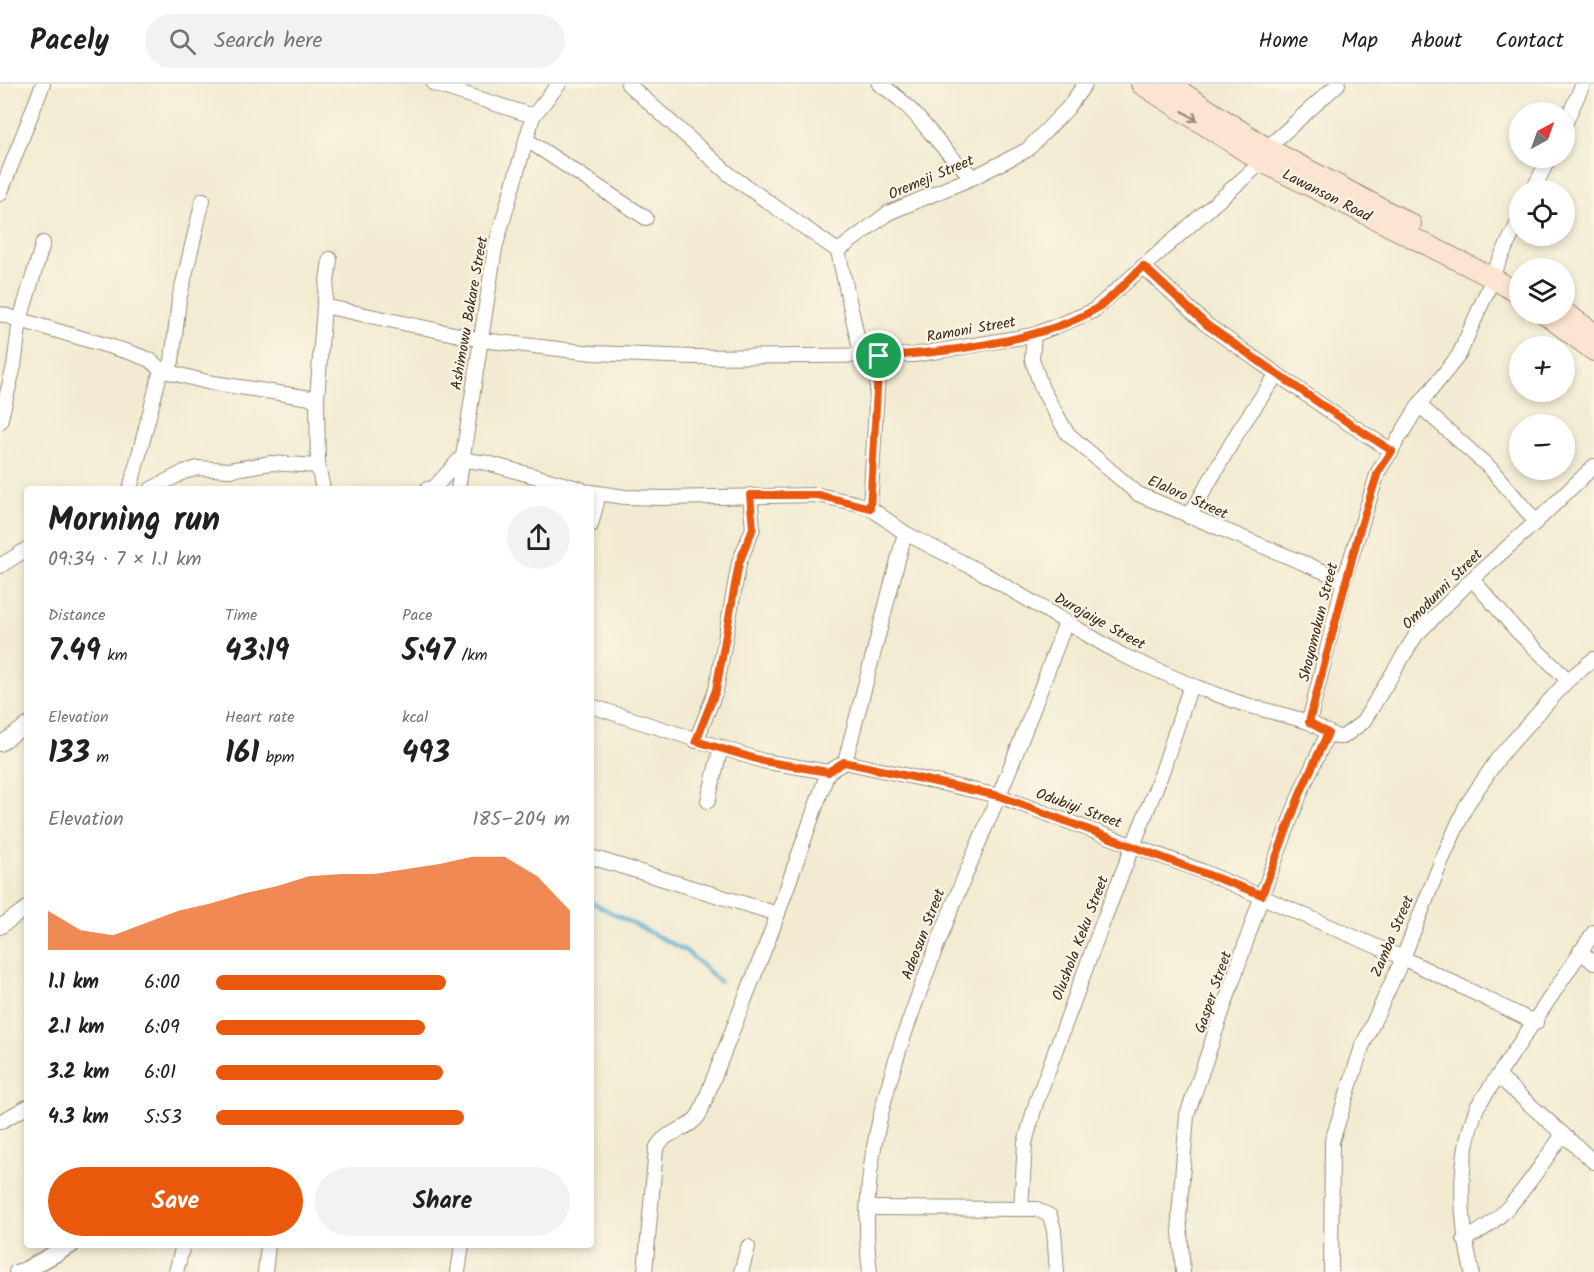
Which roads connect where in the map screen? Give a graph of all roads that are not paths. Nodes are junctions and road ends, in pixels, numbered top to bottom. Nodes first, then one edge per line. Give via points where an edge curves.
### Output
1 (43, 84) edge
2 (434, 84) edge
3 (559, 84) edge
4 (628, 84) edge
5 (879, 84) edge
6 (1085, 84) edge
7 (1141, 84) edge
8 (1169, 84) edge
9 (1338, 84) edge
10 (1583, 84) edge
11 (1575, 102) edge
12 (533, 116) junction
13 (527, 140) junction
14 (1265, 155) junction
15 (974, 177) junction
16 (0, 194) edge
17 (203, 200) dead end
18 (646, 218) dead end
19 (1509, 241) edge
20 (43, 243) dead end
21 (838, 251) junction
22 (330, 259) dead end
23 (1143, 266) junction
24 (1494, 272) junction
25 (1509, 277) edge
26 (1509, 285) edge
27 (324, 306) junction
28 (0, 314) edge
29 (20, 320) junction
30 (1575, 320) edge
31 (1558, 324) edge
32 (1594, 333) edge
33 (1034, 335) junction
34 (482, 340) junction
35 (1594, 351) edge
36 (861, 354) junction
37 (879, 356) junction
38 (162, 370) junction
39 (1277, 374) junction
40 (317, 399) junction
41 (1419, 405) junction
42 (0, 422) edge
43 (1392, 451) junction
44 (460, 459) junction
45 (318, 466) junction
46 (1594, 466) edge
47 (131, 486) edge
48 (159, 486) edge
49 (322, 486) edge
50 (436, 486) edge
51 (458, 486) edge
52 (570, 486) edge
53 (595, 493) edge
54 (750, 495) junction
55 (870, 508) junction
56 (1189, 517) junction
57 (1536, 522) junction
58 (905, 533) junction
59 (24, 551) edge
60 (0, 566) edge
61 (1472, 579) junction
62 (1344, 580) junction
63 (1066, 622) junction
64 (1594, 659) edge
65 (1568, 680) junction
66 (1191, 685) junction
67 (594, 706) edge
68 (1309, 722) junction
69 (24, 727) edge
70 (1328, 733) junction
71 (696, 741) junction
72 (0, 744) edge
73 (721, 747) junction
74 (844, 762) junction
75 (828, 772) junction
76 (999, 796) junction
77 (708, 801) dead end
78 (1135, 846) junction
79 (594, 858) edge
80 (1262, 895) junction
81 (24, 910) edge
82 (777, 914) junction
83 (0, 927) edge
84 (1594, 932) edge
85 (1580, 951) junction
86 (1403, 958) junction
87 (1594, 963) edge
88 (1536, 1023) junction
89 (1499, 1077) junction
90 (24, 1109) edge
91 (0, 1122) edge
92 (1563, 1136) junction
93 (1594, 1162) edge
94 (869, 1208) junction
95 (1021, 1209) junction
96 (1464, 1239) junction
97 (748, 1247) dead end
98 (66, 1248) edge
99 (182, 1248) edge
100 (268, 1248) edge
101 (462, 1248) edge
102 (24, 1271) edge
103 (176, 1272) edge
104 (265, 1272) edge
105 (458, 1272) edge
106 (645, 1272) edge
107 (741, 1272) edge
108 (870, 1272) edge
109 (1057, 1272) edge
110 (1183, 1272) edge
111 (1331, 1272) edge
112 (1472, 1272) edge

1 - 16 street
2 - 12 street
3 - 12 street, Ashimowu Bakare Street
4 - 21 street via 738,181
5 - 15 street via 930,129 952,161
6 - 15 street, Oremeji Street via 1027,150
7 -> 14 main road, Lawanson Road
8 - 14 main road, Lawanson Road
9 - 14 street, Ramoni Street
10 - 11 street
12 - 13 street, Ashimowu Bakare Street
13 - 18 street
13 - 34 street, Ashimowu Bakare Street via 495,248
14 - 23 street, Ramoni Street
14 - 24 main road, Lawanson Road
15 - 21 street, Oremeji Street via 888,213
17 - 38 street via 179,300 172,361 169,368
19 - 24 street, Shoyomokun Street
20 - 29 street
21 - 36 street
22 - 27 street
23 - 33 street, Ramoni Street via 1093,311
23 - 39 street via 1207,325
24 - 25 main road, Lawanson Road
24 - 26 main road, Lawanson Road
24 - 41 street, Shoyomokun Street via 1459,355
27 - 34 street, Ramoni Street
27 - 40 street
28 - 29 street
29 - 38 street via 132,353
29 - 42 street
30 - 32 main road
31 - 35 main road
33 - 37 street, Ramoni Street via 914,355
33 - 56 street, Elaloro Street via 1032,359 1042,389 1067,433 1138,494
34 - 36 street, Ramoni Street via 642,356
34 - 44 street, Ashimowu Bakare Street
36 - 37 street, Ramoni Street
37 - 55 street
38 - 40 street via 207,382
38 - 47 street
39 - 43 street
39 - 56 street via 1239,430
40 - 45 street
41 - 43 street, Shoyomokun Street
41 - 57 street via 1491,469
43 - 62 street, Shoyomokun Street via 1378,472
44 - 50 street
44 - 51 street, Ashimowu Bakare Street
44 - 52 street
45 - 48 street via 271,463 229,470 198,468
45 - 49 street
46 - 57 street, Omodunni Street
53 - 54 street via 663,498
54 - 55 street via 818,495
54 - 71 street via 753,528 739,563 716,690
55 - 58 street, Durojaiye Street
56 - 62 street, Elaloro Street
57 - 61 street, Omodunni Street
58 - 63 street, Durojaiye Street
58 - 74 street
59 - 60 street
61 - 65 street via 1517,631
61 - 70 street, Omodunni Street via 1416,635 1363,722 1343,737
62 - 68 street, Shoyomokun Street
63 - 66 street, Durojaiye Street via 1122,655
63 - 76 street, Adeosun Street
64 - 65 street, Zamba Street
65 - 86 street, Zamba Street via 1499,757 1466,806
66 - 68 street, Durojaiye Street
66 - 78 street, Olushola Keku Street
67 - 71 street
68 - 70 street, Durojaiye Street
69 - 72 street
70 - 80 street, Gasper Street
71 - 73 street
73 - 75 street via 763,761
73 - 77 street
74 - 75 street
74 - 76 street, Odubiyi Street
75 - 82 street
76 - 78 street, Odubiyi Street
76 - 94 street, Adeosun Street via 953,899 891,1070 877,1129
78 - 80 street, Odubiyi Street
78 - 95 street, Olushola Keku Street via 1036,1103 1025,1143
79 - 82 street
80 - 86 street, Odubiyi Street
80 - 110 street, Gasper Street via 1187,1115 1179,1217
81 - 83 street
82 - 106 street via 697,1120 662,1139 656,1149
84 - 85 street
85 - 87 street
85 - 88 street
86 - 88 street, Odubiyi Street
86 - 111 street, Zamba Street via 1362,1047 1332,1141
88 - 89 street
89 - 92 street
89 - 96 street via 1477,1107 1463,1160
90 - 91 street
92 - 93 street
92 - 96 street via 1503,1213 1481,1233
94 - 95 street
94 - 108 street, Adeosun Street
95 - 109 street via 1038,1209 1050,1215
96 - 112 street
97 - 107 street
98 - 102 street
99 - 103 street
100 - 104 street
101 - 105 street

